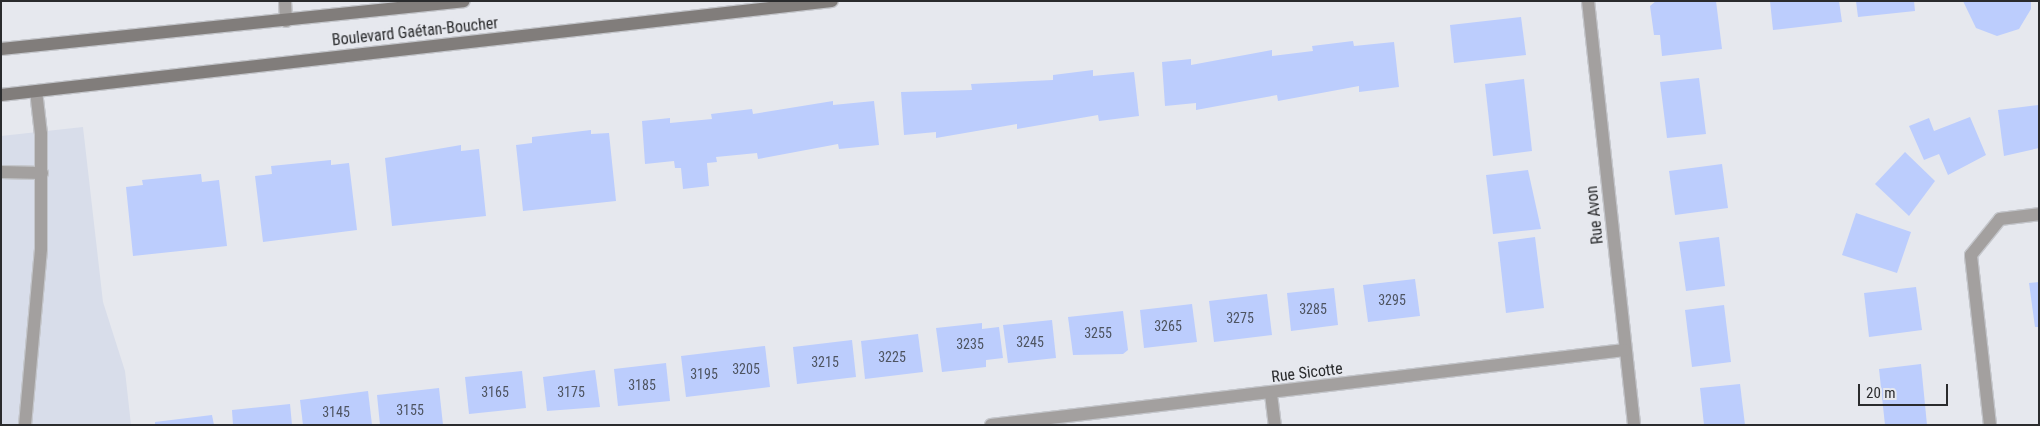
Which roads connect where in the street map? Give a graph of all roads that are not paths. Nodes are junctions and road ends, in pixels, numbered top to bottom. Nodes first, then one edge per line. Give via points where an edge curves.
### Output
1 (285, 1) edge
2 (464, 1) edge
3 (832, 1) edge
4 (1588, 1) edge
5 (286, 21) junction
6 (1, 49) edge
7 (36, 91) junction
8 (1, 96) edge
9 (1, 172) edge
10 (42, 172) junction
11 (2039, 214) edge
12 (1626, 350) junction
13 (1271, 394) junction
14 (24, 425) edge
15 (992, 425) edge
16 (1275, 425) edge
17 (1634, 425) edge
18 (1990, 425) edge

1 - 5 street
2 - 5 main road, Boulevard Gaétan-Boucher
3 - 7 main road, Boulevard Gaétan-Boucher
4 - 12 street, Rue Avon
5 - 6 main road, Boulevard Gaétan-Boucher
7 - 8 main road, Boulevard Gaétan-Boucher
7 - 10 street
9 - 10 street
10 - 14 street via 41,249
11 - 18 street via 2000,219 1971,255
12 - 13 street, Rue Sicotte
12 - 17 street, Rue Avon
13 - 15 street, Rue Sicotte
13 - 16 street

